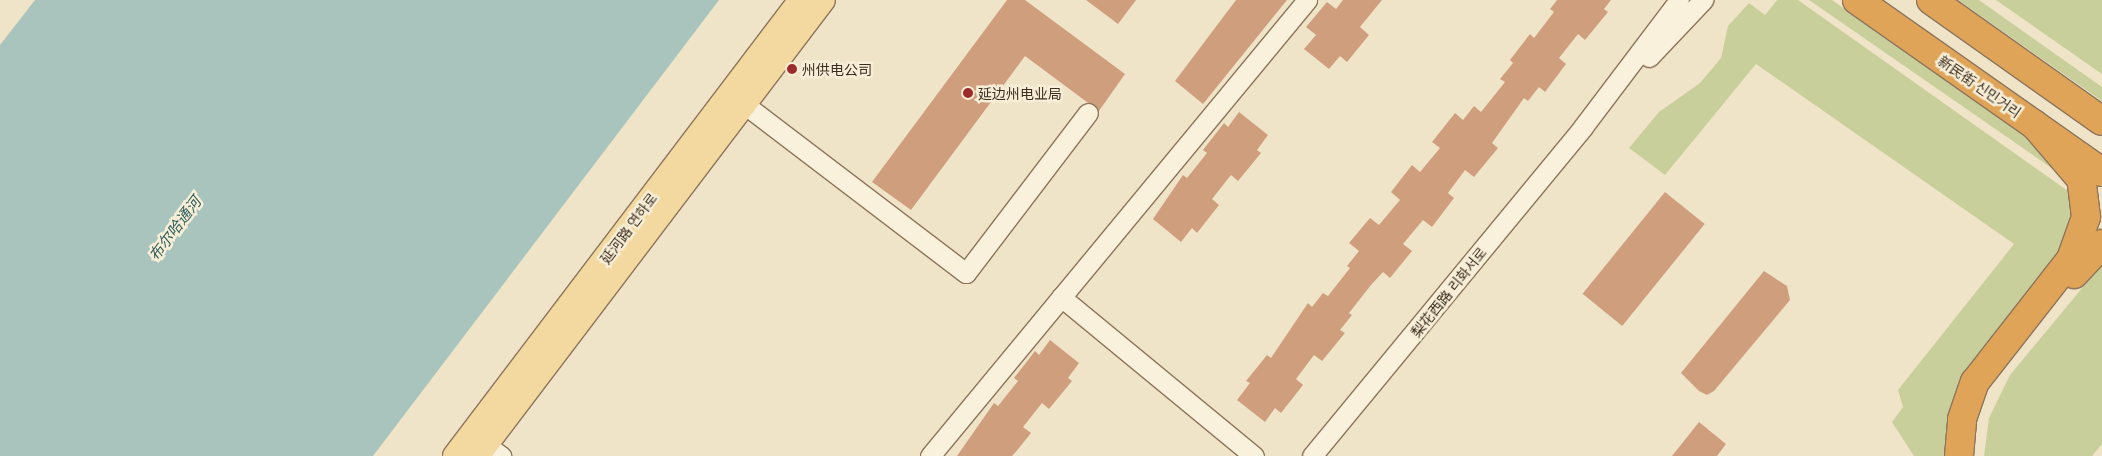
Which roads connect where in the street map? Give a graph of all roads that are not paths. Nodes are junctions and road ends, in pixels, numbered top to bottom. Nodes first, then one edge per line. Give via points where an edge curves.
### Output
1 (801, 0) edge
2 (822, 0) edge
3 (1307, 0) edge
4 (1679, 0) edge
5 (1703, 0) edge
6 (1857, 0) edge
7 (1931, 0) edge
8 (744, 104) junction
9 (1088, 113) dead end
10 (2099, 118) edge
11 (2034, 124) junction
12 (1583, 127) junction
13 (2102, 172) edge
14 (2102, 244) edge
15 (1061, 297) junction
16 (488, 452) edge
17 (456, 456) edge
18 (930, 456) edge
19 (1254, 456) edge
20 (1312, 456) edge
21 (1959, 456) edge
22 (1971, 456) edge

1 - 17 main road, 延河路 연하로
2 - 8 main road, 延河路 연하로
3 - 15 street
4 - 12 street, 梨花西路 리화서로
5 - 12 street, 梨花西路 리화서로
6 - 11 highway, 新民街 신민거리
7 - 10 highway
8 - 9 street via 966,273
8 - 16 main road, 延河路 연하로
11 - 13 highway, 新民街 신민거리
11 - 21 highway via 2081,179 2086,218 2071,259 1975,382 1962,418
12 - 20 street, 梨花西路 리화서로
14 - 22 highway via 1991,378 1976,417
15 - 18 street
15 - 19 street

